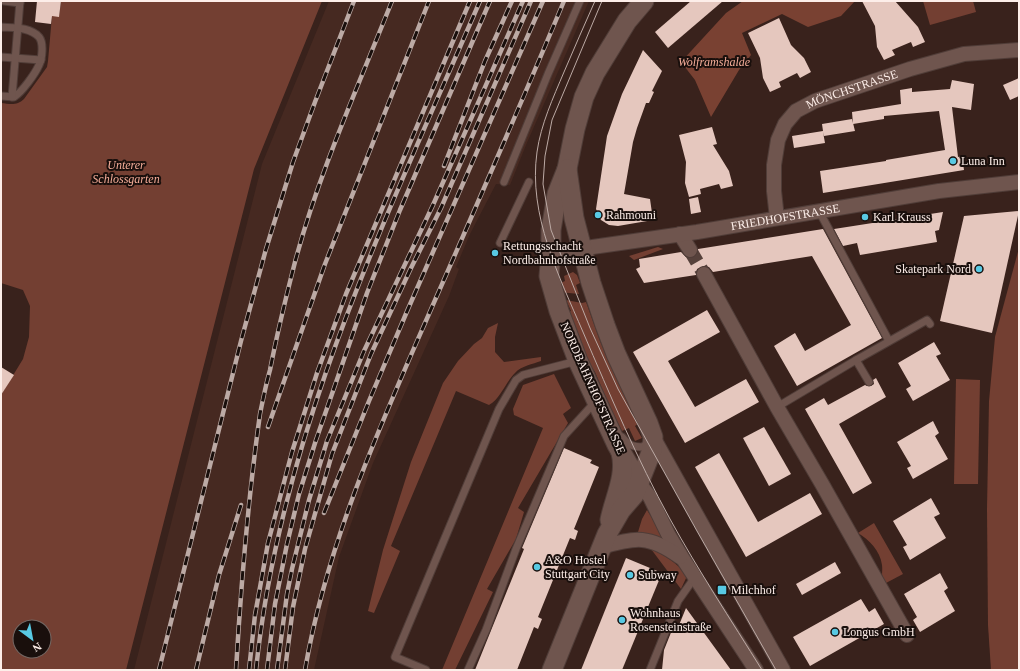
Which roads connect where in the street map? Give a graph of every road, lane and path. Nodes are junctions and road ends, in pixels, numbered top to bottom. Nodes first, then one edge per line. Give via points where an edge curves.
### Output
1 (4, 1) edge
2 (580, 1) edge
3 (644, 1) edge
4 (20, 2) edge
5 (1, 27) edge
6 (18, 29) junction
7 (1019, 50) edge
8 (1, 57) edge
9 (15, 58) junction
10 (41, 60) junction
11 (1, 96) edge
12 (12, 97) junction
13 (567, 169) junction
14 (504, 182) dead end
15 (529, 182) dead end
16 (1019, 182) edge
17 (818, 211) junction
18 (777, 218) junction
19 (680, 234) junction
20 (500, 243) dead end
21 (581, 249) junction
22 (690, 250) tunnel mouth
23 (551, 253) junction
24 (704, 274) tunnel mouth
25 (930, 324) dead end
26 (889, 341) junction
27 (856, 360) junction
28 (578, 361) junction
29 (869, 382) dead end
30 (596, 401) junction
31 (777, 407) junction
32 (653, 437) junction
33 (620, 450) junction
34 (639, 483) junction
35 (604, 540) junction
36 (682, 559) junction
37 (695, 577) junction
38 (907, 635) dead end
39 (426, 670) edge
40 (468, 670) edge
41 (552, 670) edge
42 (650, 670) edge
43 (756, 670) edge
44 (783, 670) edge

1 - 4 lane
2 - 14 lane
3 - 13 street, NORDBAHNHOFSTRASSE via 627,21 595,73 584,97
4 - 6 lane
5 - 6 lane
6 - 9 lane
6 - 10 lane via 30,30 41,39
7 - 18 street, MÖNCHSTRASSE via 964,54 910,68 816,101 796,112 785,124 778,140 774,166
8 - 9 lane
9 - 10 lane
9 - 12 lane
10 - 12 lane via 20,93
11 - 12 lane
13 - 21 street, NORDBAHNHOFSTRASSE
13 - 23 street, NORDBAHNHOFSTRASSE via 556,194
15 - 20 lane
16 - 17 street, FRIEDHOFSTRASSE via 939,191
17 - 18 street, FRIEDHOFSTRASSE
17 - 26 lane
18 - 19 street, FRIEDHOFSTRASSE
19 - 21 street, FRIEDHOFSTRASSE
19 - 22 street
21 - 23 street, FRIEDHOFSTRASSE
21 - 32 street, NORDBAHNHOFSTRASSE via 616,354
23 - 28 street, NORDBAHNHOFSTRASSE via 549,276
24 - 31 street
25 - 26 lane via 927,320
26 - 27 lane
27 - 29 lane
27 - 31 lane
28 - 30 street, NORDBAHNHOFSTRASSE
28 - 32 lane via 592,375 618,432 626,443 634,447 643,447
28 - 39 lane via 522,375 516,380 499,409 395,657
30 - 33 street, NORDBAHNHOFSTRASSE
30 - 40 lane via 564,436
31 - 38 street
32 - 34 street via 652,450
32 - 44 street, NORDBAHNHOFSTRASSE
33 - 34 street, NORDBAHNHOFSTRASSE
33 - 35 street via 623,472
34 - 35 street via 634,495 621,510
34 - 36 street, NORDBAHNHOFSTRASSE via 650,497
35 - 36 street via 643,539 667,548
35 - 41 street
36 - 37 street, NORDBAHNHOFSTRASSE
37 - 42 lane via 678,601
37 - 43 street, NORDBAHNHOFSTRASSE

